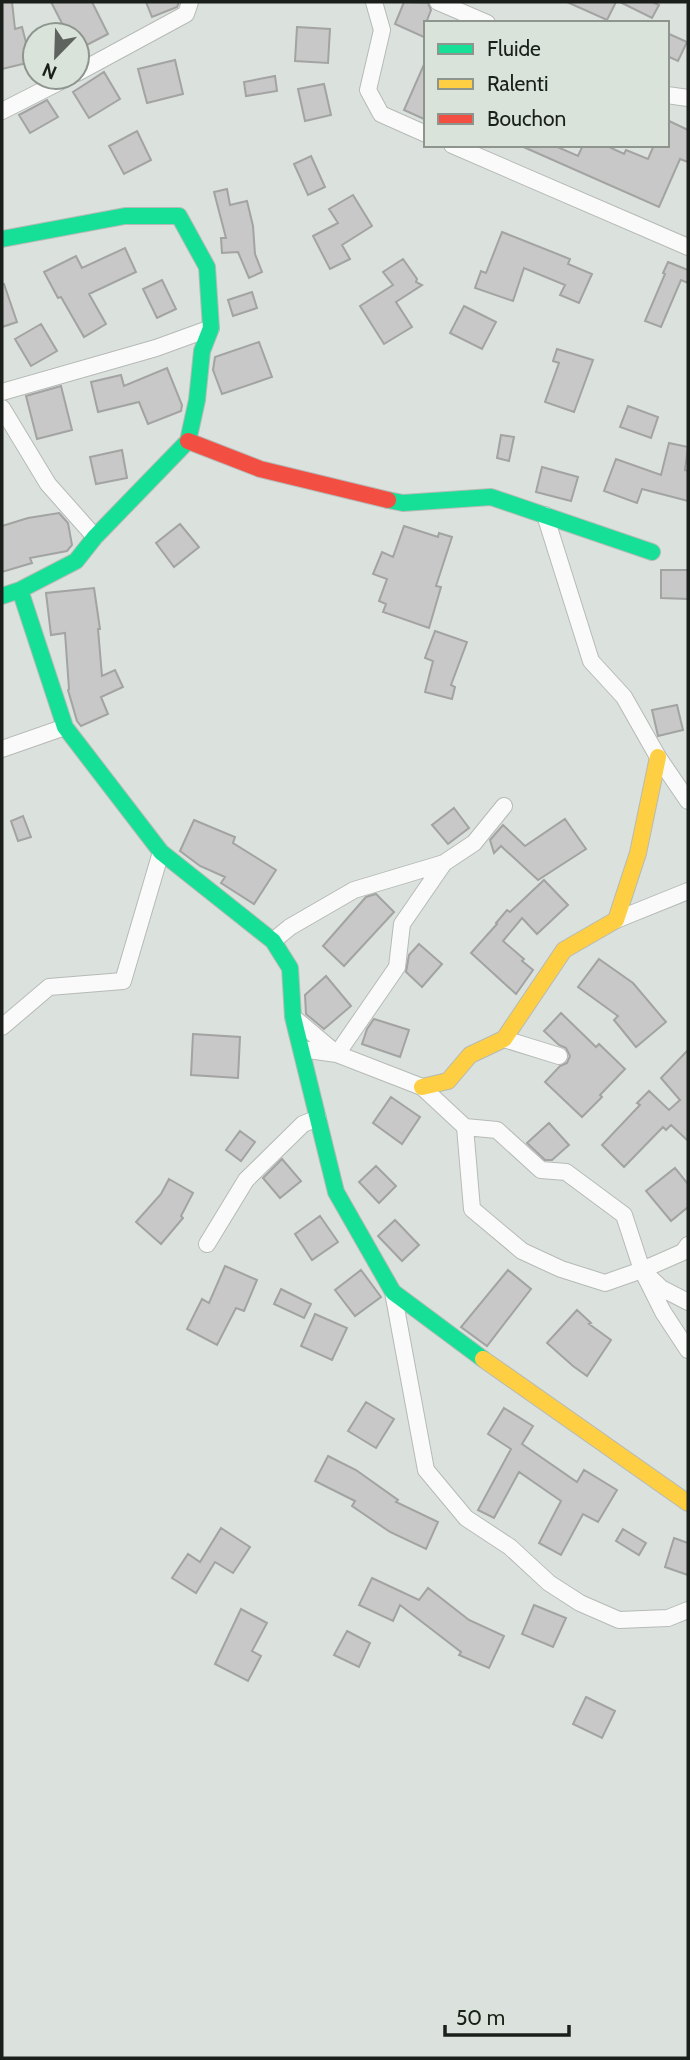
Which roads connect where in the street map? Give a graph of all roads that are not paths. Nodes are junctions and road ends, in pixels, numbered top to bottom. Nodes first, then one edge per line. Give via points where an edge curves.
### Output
1 (190, 2) edge
2 (374, 2) edge
3 (438, 2) edge
4 (482, 21) edge
5 (91, 66) edge
6 (41, 91) edge
7 (669, 95) edge
8 (688, 98) edge
9 (2, 111) edge
10 (424, 133) edge
11 (457, 147) edge
12 (2, 239) edge
13 (688, 247) edge
14 (211, 328) junction
15 (2, 392) edge
16 (2, 408) edge
17 (188, 441) junction
18 (545, 515) junction
19 (95, 537) junction
20 (652, 552) dead end
21 (20, 590) junction
22 (2, 597) edge
23 (65, 727) junction
24 (2, 749) edge
25 (658, 757) junction
26 (688, 801) edge
27 (504, 806) dead end
28 (161, 852) junction
29 (444, 863) junction
30 (688, 891) edge
31 (616, 920) junction
32 (274, 940) junction
33 (293, 1017) junction
34 (2, 1027) edge
35 (504, 1039) junction
36 (301, 1049) junction
37 (337, 1054) junction
38 (559, 1056) dead end
39 (422, 1087) junction
40 (318, 1118) junction
41 (465, 1127) junction
42 (208, 1244) dead end
43 (688, 1245) edge
44 (642, 1270) junction
45 (393, 1292) junction
46 (688, 1302) edge
47 (688, 1350) edge
48 (688, 1503) edge
49 (688, 1610) edge

1 - 5 street via 186,15
2 - 10 street via 382,30 368,90 380,114
3 - 4 street
6 - 9 street
7 - 8 street
11 - 13 street
12 - 14 street via 125,216 179,216 207,267
14 - 15 street
14 - 17 street via 202,351
16 - 19 street via 48,484
17 - 18 street via 260,469 403,503 491,497
17 - 19 street
18 - 20 street
18 - 25 street via 591,661 624,696
19 - 21 street via 76,561
21 - 22 street
21 - 23 street
23 - 24 street
23 - 28 street
25 - 26 street
25 - 31 street via 638,853
27 - 29 street via 474,843
28 - 32 street
28 - 34 street via 123,981 49,987
29 - 32 street via 354,890
29 - 37 street via 401,924 397,967
30 - 31 street
31 - 35 street via 564,950
32 - 33 street via 290,968
33 - 36 street
33 - 37 street
35 - 38 street
35 - 39 street via 470,1055 448,1081
36 - 37 street
36 - 40 street
37 - 39 street
39 - 41 street
40 - 42 street via 303,1124 246,1180
40 - 45 street via 336,1192
41 - 44 street via 497,1130 541,1170 566,1172 624,1215
41 - 44 street via 472,1209 522,1251 605,1283
43 - 44 street via 683,1252
44 - 46 street via 661,1289
44 - 47 street
45 - 48 street
45 - 49 street via 426,1470 466,1518 510,1547 549,1583 620,1620 668,1618

